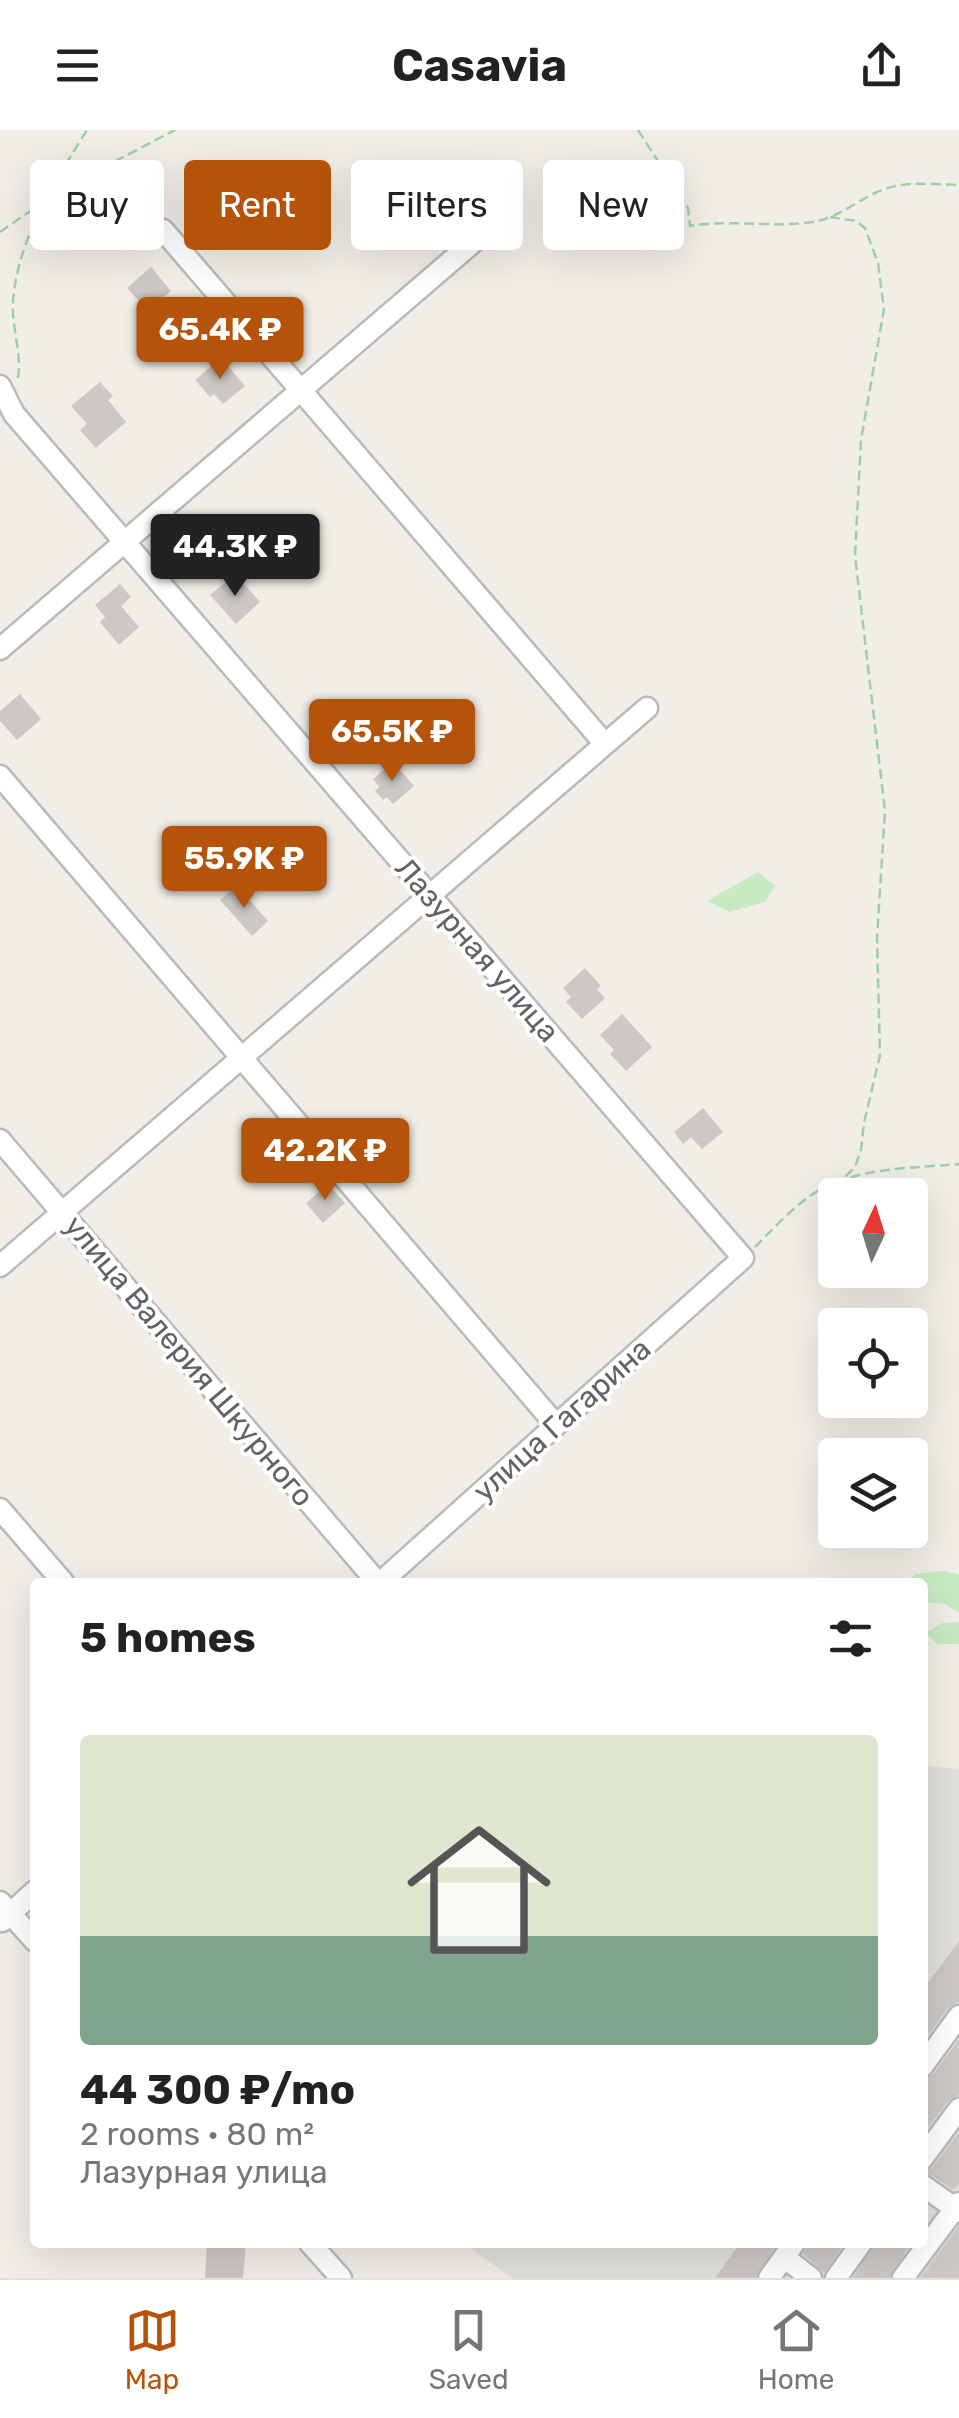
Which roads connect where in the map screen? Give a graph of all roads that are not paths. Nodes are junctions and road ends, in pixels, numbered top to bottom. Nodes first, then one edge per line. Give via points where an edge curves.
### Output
1 (164, 231) edge
2 (464, 250) edge
3 (9, 383) edge
4 (301, 390) junction
5 (125, 542) junction
6 (0, 649) edge
7 (646, 708) dead end
8 (605, 744) junction
9 (0, 776) edge
10 (431, 897) junction
11 (242, 1058) junction
12 (0, 1140) edge
13 (62, 1213) junction
14 (743, 1258) joint
15 (0, 1266) edge
16 (556, 1426) junction
17 (0, 1509) edge
18 (60, 1578) edge
19 (376, 1578) edge
20 (384, 1578) edge
21 (30, 1895) edge
22 (3, 1912) edge
23 (30, 1936) edge
24 (959, 2016) edge
25 (928, 2059) edge
26 (959, 2109) edge
27 (928, 2151) edge
28 (928, 2189) edge
29 (958, 2207) edge
30 (928, 2246) edge
31 (314, 2248) edge
32 (858, 2248) edge
33 (927, 2248) edge
34 (790, 2250) edge
35 (341, 2278) edge
36 (769, 2278) edge
37 (811, 2278) edge
38 (836, 2278) edge
39 (904, 2278) edge

1 - 4 street
2 - 4 street
3 - 5 street, Лазурная улица via 14,414
4 - 5 street
4 - 8 street
5 - 6 street
5 - 10 street, Лазурная улица
7 - 8 street
8 - 10 street
9 - 11 street
10 - 11 street
10 - 14 street, Лазурная улица
11 - 13 street
11 - 16 street
12 - 13 street, улица Валерия Шкурного
13 - 15 street
13 - 19 street, улица Валерия Шкурного
14 - 16 street, улица Гагарина
16 - 20 street, улица Гагарина
17 - 18 street
21 - 22 street
22 - 23 street
24 - 25 street
26 - 27 street
28 - 29 street
29 - 30 street
31 - 35 street
32 - 38 street
33 - 39 street
34 - 36 street
34 - 37 street

